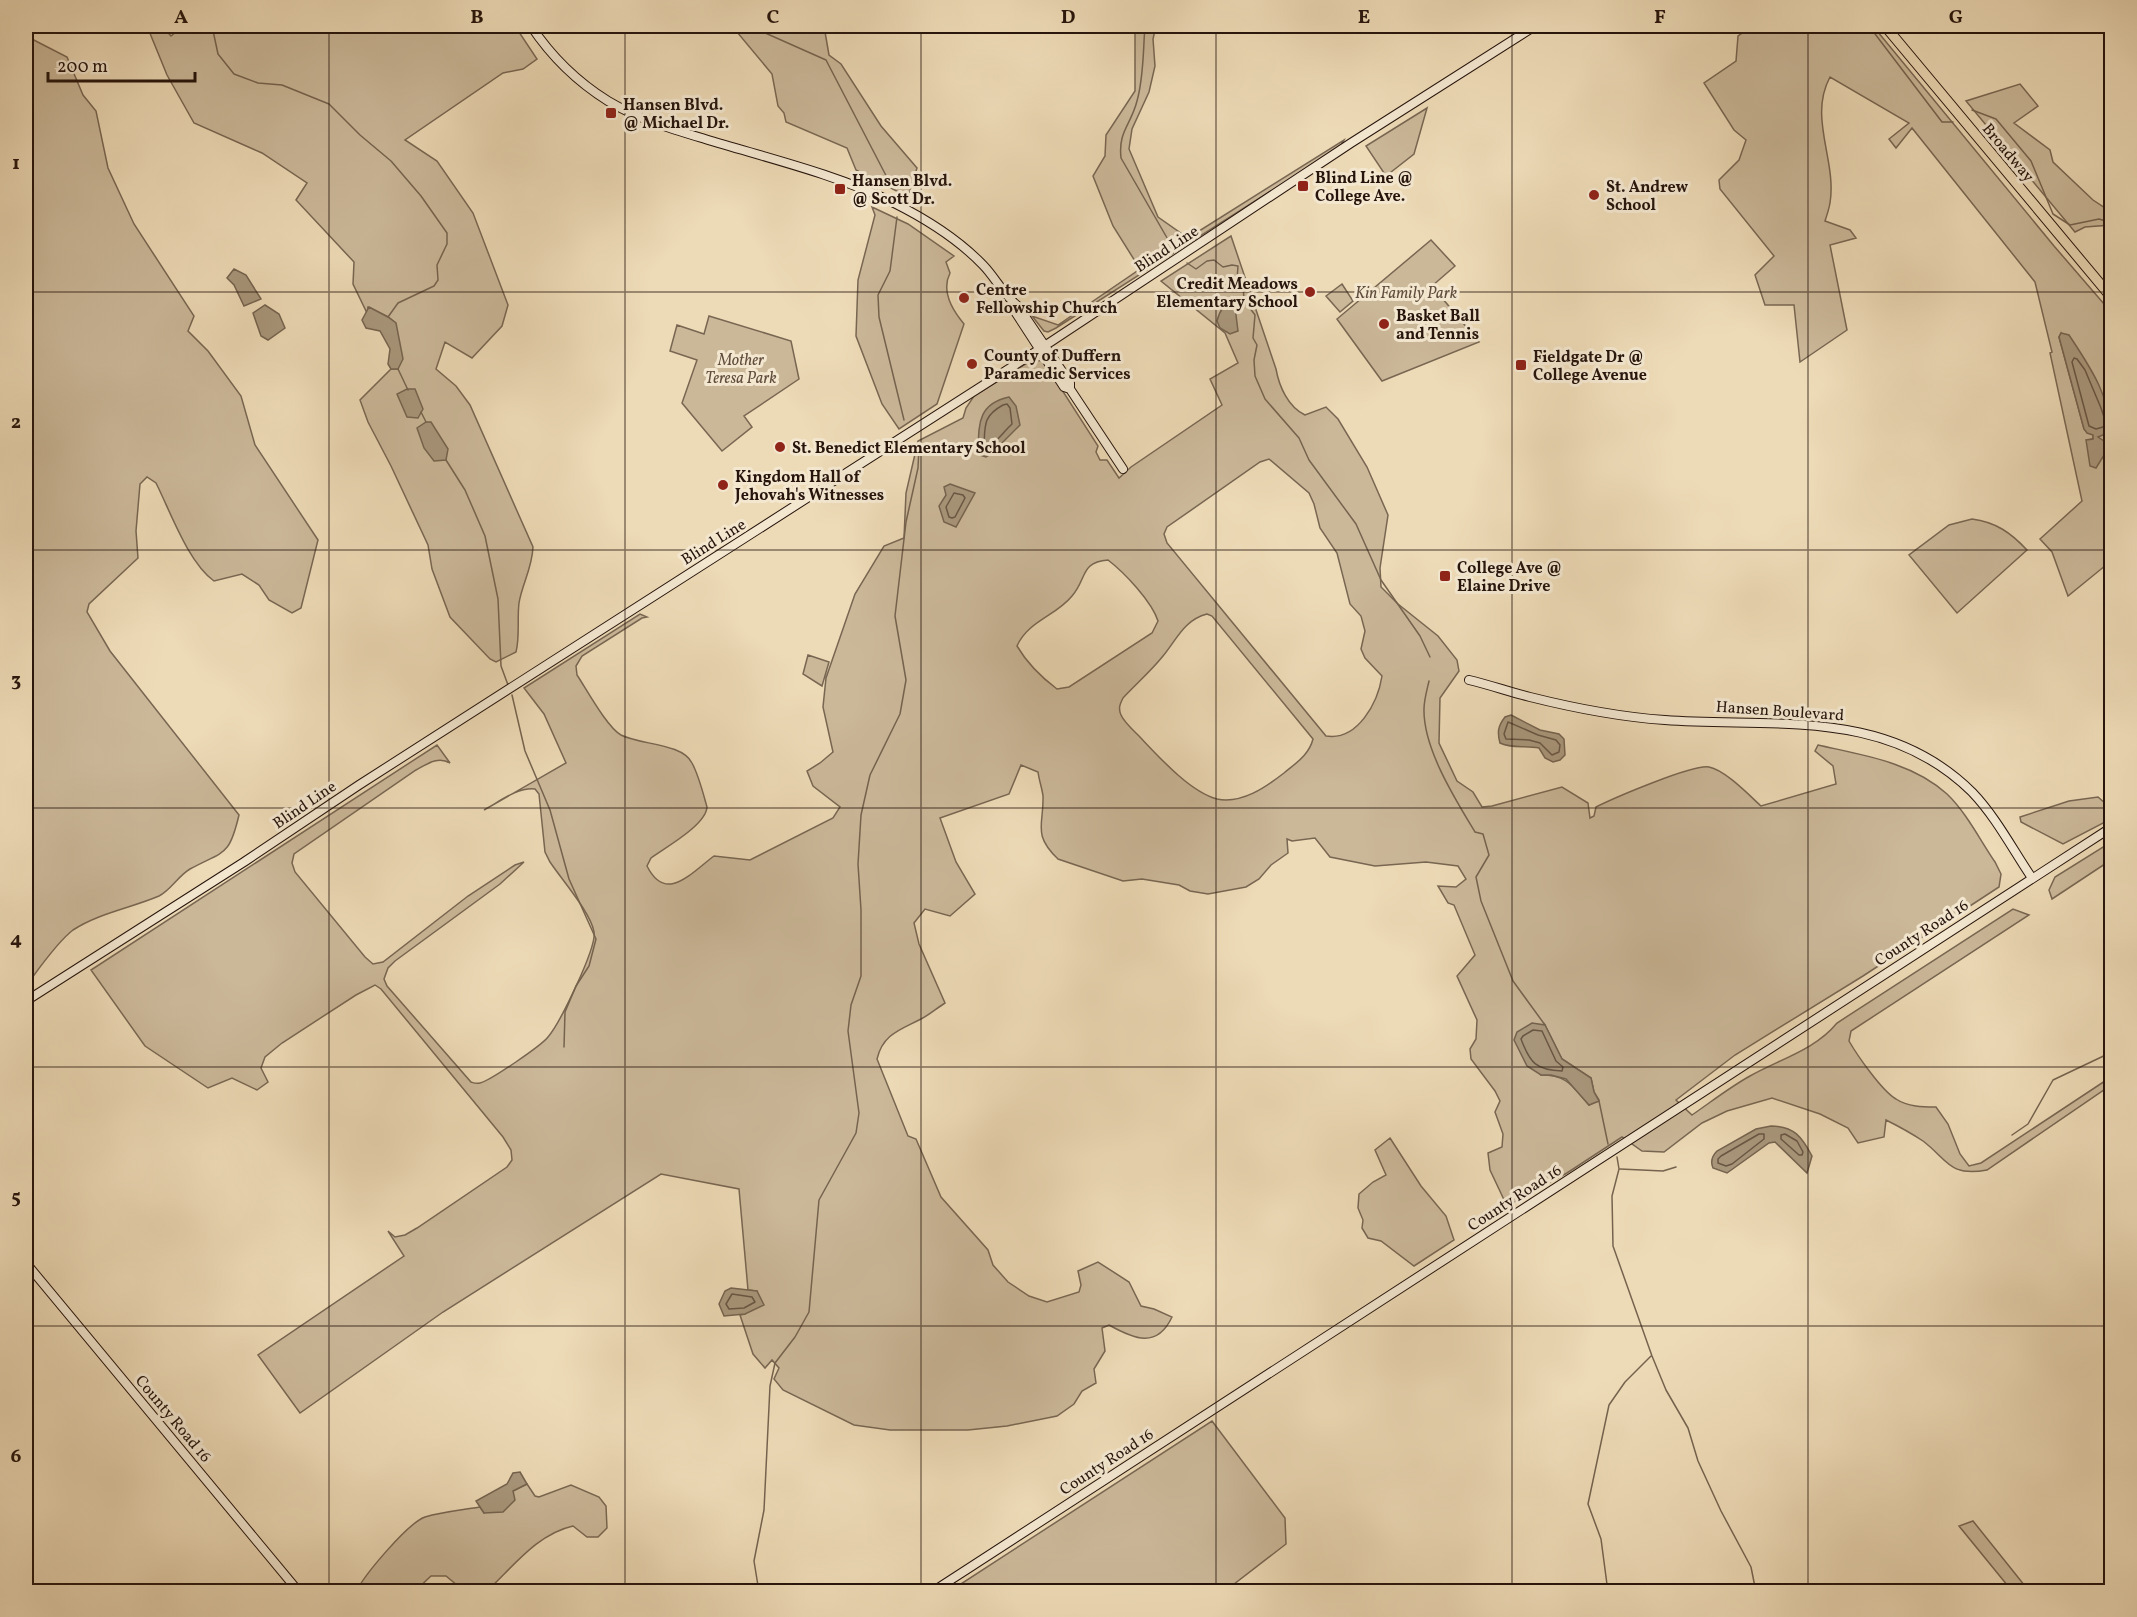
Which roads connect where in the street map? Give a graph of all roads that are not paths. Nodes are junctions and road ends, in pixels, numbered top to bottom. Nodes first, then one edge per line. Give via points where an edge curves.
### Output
1 (531, 26) edge
2 (1535, 26) edge
3 (1885, 26) edge
4 (2112, 298) edge
5 (1042, 347) junction
6 (1122, 469) dead end
7 (1469, 680) dead end
8 (2112, 827) edge
9 (2032, 878) junction
10 (26, 1001) edge
11 (26, 1263) edge
12 (299, 1592) edge
13 (932, 1592) edge

1 - 5 street via 564,67 624,110 659,125 852,186 893,202 928,222 993,275
2 - 5 street, Blind Line
3 - 4 main road, Broadway
5 - 6 street via 1064,387 1070,389
5 - 10 street, Blind Line
7 - 9 street, Hansen Boulevard via 1588,710 1665,720 1825,726 1875,736 1914,751 1973,794
8 - 9 street, County Road 16
9 - 13 street, County Road 16
11 - 12 street, County Road 16

